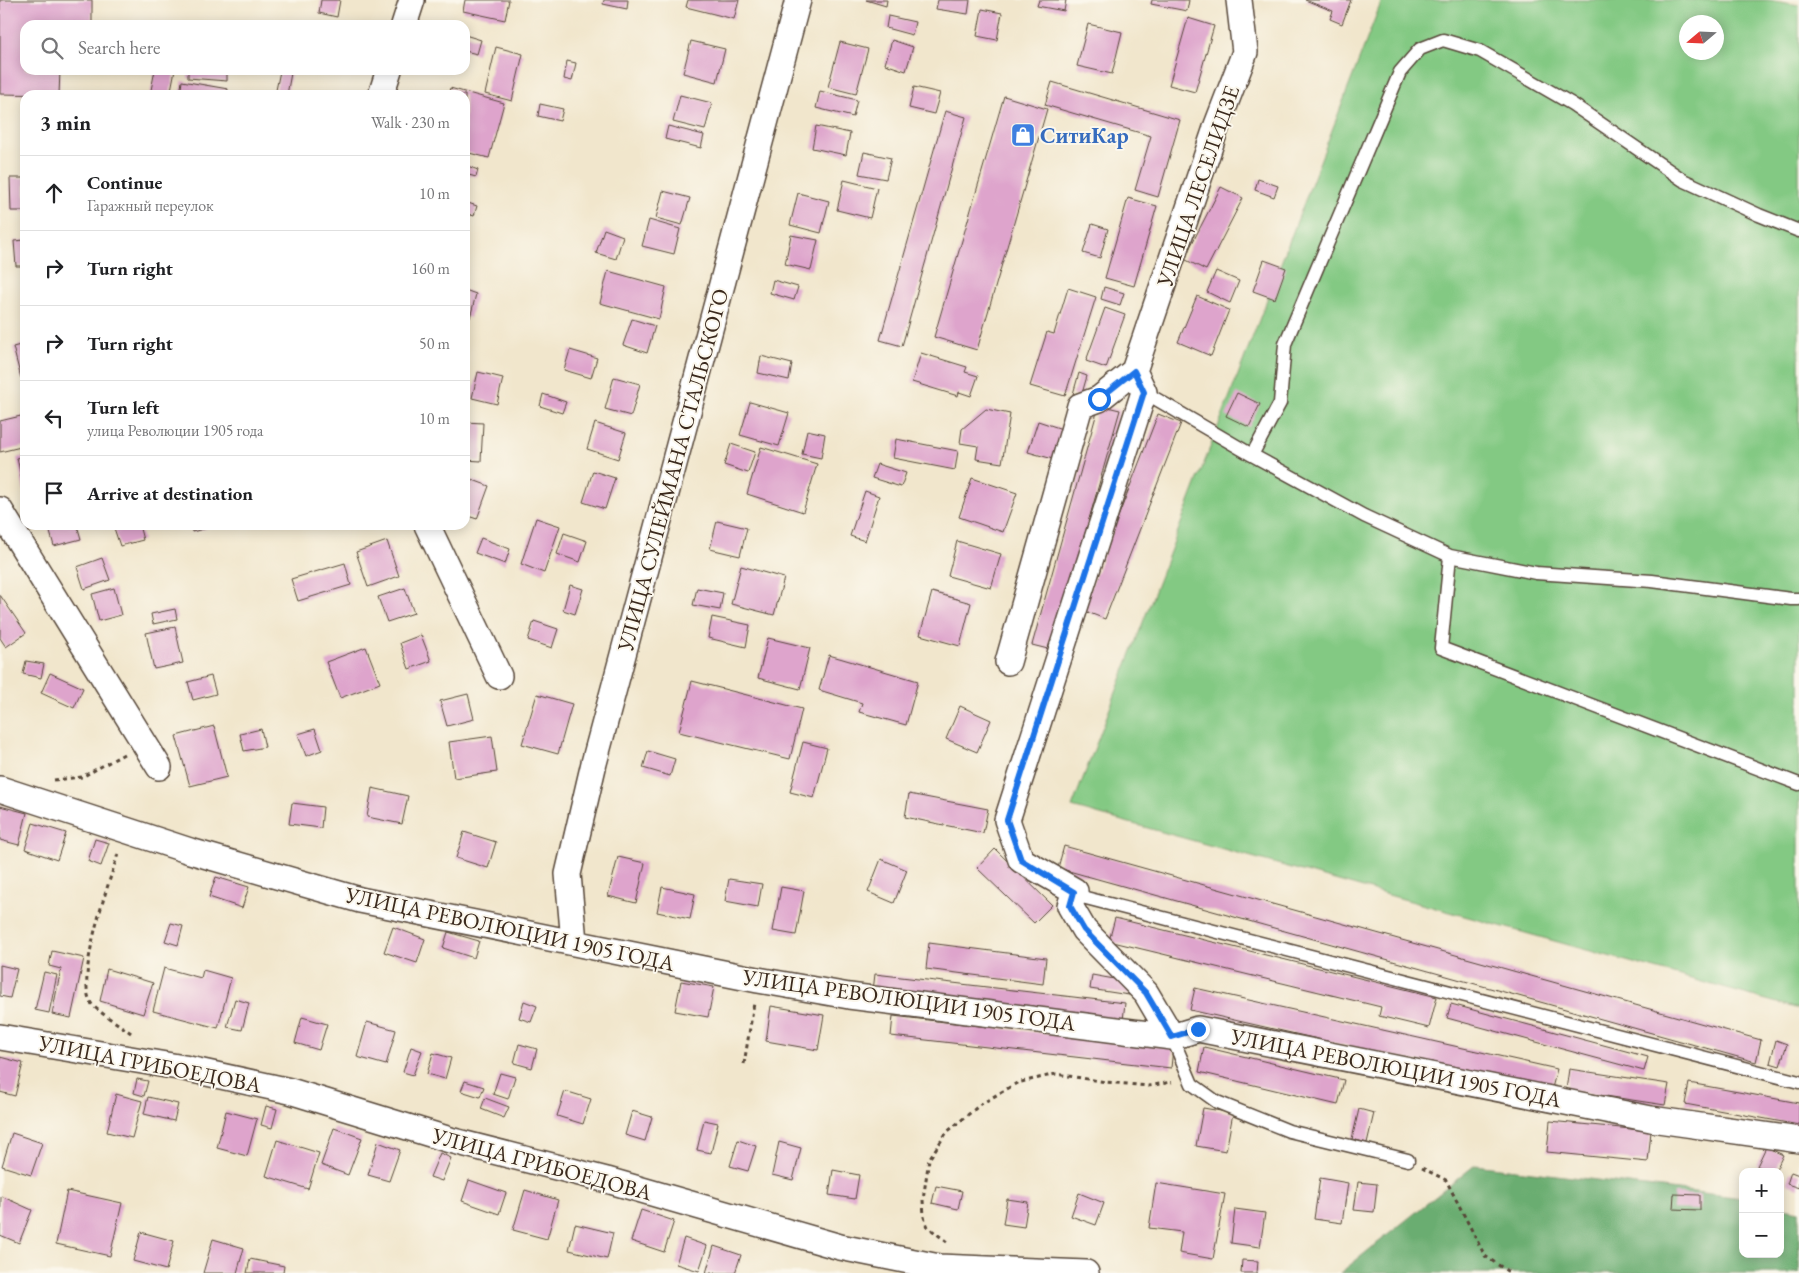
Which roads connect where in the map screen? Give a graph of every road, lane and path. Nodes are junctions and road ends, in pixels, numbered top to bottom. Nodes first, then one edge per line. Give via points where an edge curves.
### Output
1 (412, 0) edge
2 (798, 0) edge
3 (1239, 0) edge
4 (406, 20) edge
5 (387, 75) edge
6 (383, 90) edge
7 (1799, 231) edge
8 (1139, 382) junction
9 (1252, 455) junction
10 (0, 510) edge
11 (429, 530) edge
12 (1450, 556) junction
13 (1799, 599) edge
14 (1008, 662) dead end
15 (499, 676) dead end
16 (143, 742) junction
17 (159, 767) dead end
18 (1799, 784) edge
19 (11, 793) edge
20 (125, 829) junction
21 (1074, 892) junction
22 (574, 942) junction
23 (758, 980) junction
24 (0, 1037) edge
25 (1172, 1037) junction
26 (137, 1038) dead end
27 (744, 1064) dead end
28 (1189, 1079) junction
29 (1799, 1082) edge
30 (1799, 1140) edge
31 (1408, 1160) joint
32 (953, 1247) dead end
33 (1086, 1273) edge
34 (1510, 1273) edge

1 - 4 street
2 - 22 street, УЛИЦА СУЛЕЙМАНА СТАЛЬСКОГО via 568,874
3 - 8 street, УЛИЦА ЛЕСЕЛИДЗЕ via 1246,52 1217,125
5 - 6 street
7 - 9 lane via 1683,180 1572,104 1480,51 1443,40 1420,49 1400,72 1285,344 1280,403
8 - 9 lane
8 - 14 street via 1080,406
8 - 21 street, УЛИЦА ЛЕСЕЛИДЗЕ via 1007,820 1021,860
9 - 12 lane via 1364,516
10 - 16 street
11 - 15 street
12 - 13 lane via 1536,573 1652,581
12 - 18 lane via 1441,648
16 - 17 street
16 - 19 path via 82,777 44,780
19 - 20 street, УЛИЦА РЕВОЛЮЦИИ 1905 ГОДА
20 - 22 street, УЛИЦА РЕВОЛЮЦИИ 1905 ГОДА via 360,900
20 - 26 path via 90,950 87,986 91,1003
21 - 25 street via 1070,906 1084,930 1146,993
21 - 29 lane via 1086,898
22 - 23 street, УЛИЦА РЕВОЛЮЦИИ 1905 ГОДА
23 - 25 street, УЛИЦА РЕВОЛЮЦИИ 1905 ГОДА via 849,996
23 - 27 path
24 - 33 street, УЛИЦА ГРИБОЕДОВА via 184,1068 290,1091 450,1140 607,1180 840,1247 939,1267
25 - 28 lane
25 - 30 street, УЛИЦА РЕВОЛЮЦИИ 1905 ГОДА via 1198,1029 1651,1119
28 - 31 lane via 1217,1102 1289,1131
28 - 32 path via 1148,1086 1056,1074 1017,1083 981,1104 947,1132 929,1159 924,1217 928,1227
31 - 34 path via 1446,1180 1485,1256

